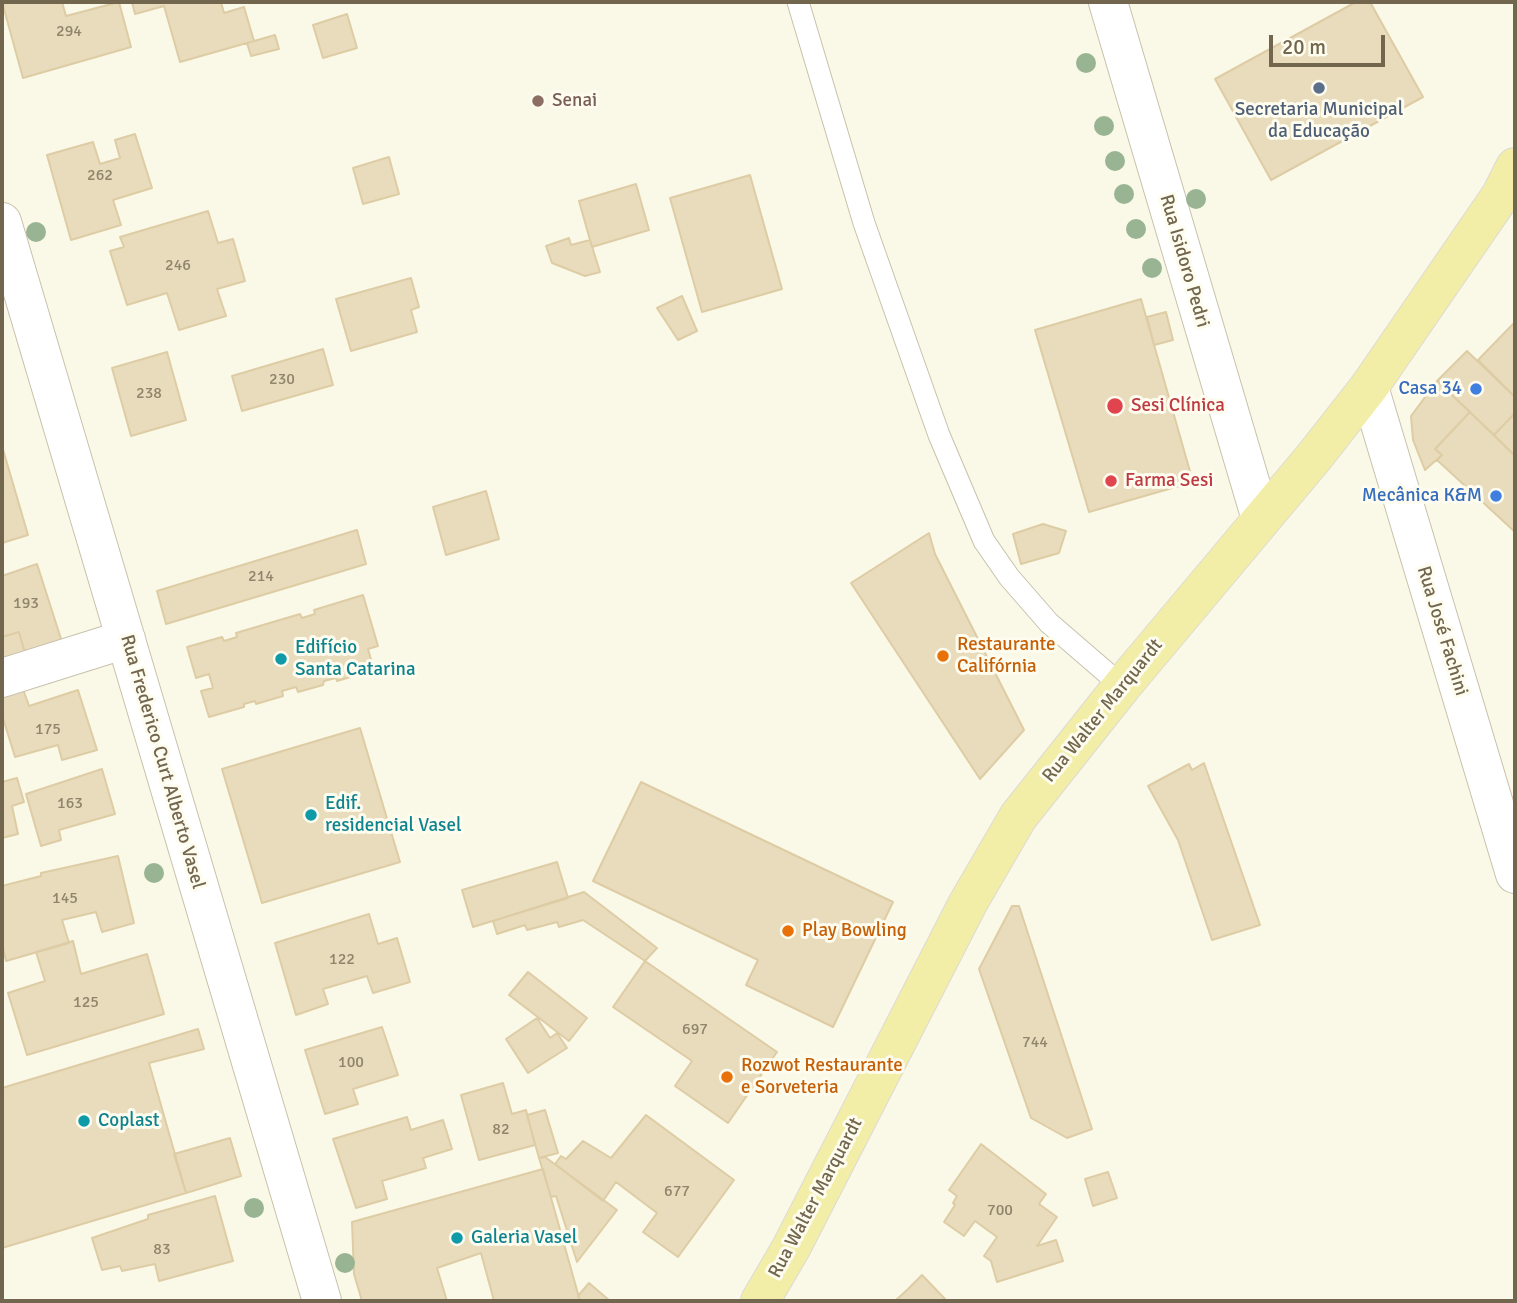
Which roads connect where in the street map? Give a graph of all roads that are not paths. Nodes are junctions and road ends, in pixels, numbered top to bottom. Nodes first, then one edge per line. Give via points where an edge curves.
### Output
1 (798, 2) edge
2 (1108, 2) edge
3 (1515, 167) edge
4 (2, 222) edge
5 (1369, 387) junction
6 (1261, 519) junction
7 (126, 639) junction
8 (2, 678) edge
9 (1122, 686) junction
10 (1515, 874) edge
11 (321, 1301) edge
12 (760, 1301) edge

1 - 9 lane via 868,235 939,435 984,541 1049,623
2 - 6 street, Rua Isidoro Pedri
3 - 5 main road, Rua Walter Marquardt via 1501,195
4 - 7 street, Rua Frederico Curt Alberto Vasel
5 - 6 main road, Rua Walter Marquardt
5 - 10 street, Rua José Fachini
6 - 9 main road, Rua Walter Marquardt
7 - 8 street
7 - 11 street, Rua Frederico Curt Alberto Vasel
9 - 12 main road, Rua Walter Marquardt via 1012,828

